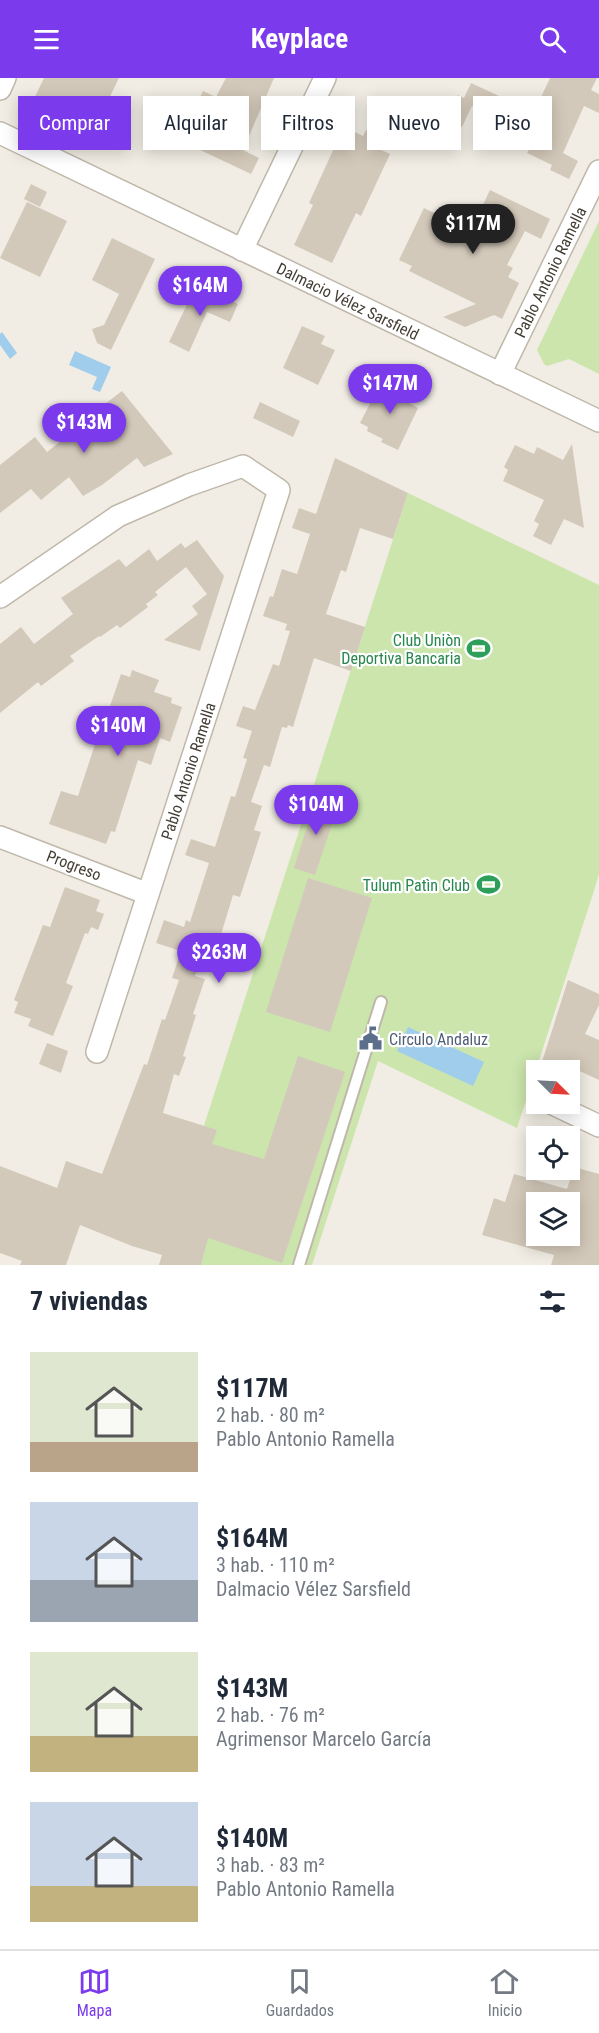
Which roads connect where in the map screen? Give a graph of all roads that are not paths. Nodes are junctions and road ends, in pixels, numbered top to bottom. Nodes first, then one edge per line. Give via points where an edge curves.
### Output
1 (5, 78) edge
2 (325, 78) edge
3 (0, 89) edge
4 (0, 134) edge
5 (599, 171) edge
6 (242, 250) junction
7 (500, 374) junction
8 (599, 421) edge
9 (0, 597) edge
10 (0, 837) edge
11 (148, 894) junction
12 (381, 1002) dead end
13 (97, 1052) dead end
14 (574, 1114) edge
15 (599, 1126) edge
16 (298, 1265) edge

1 - 3 street
2 - 6 street
4 - 6 street, Dalmacio Vélez Sarsfield
5 - 7 street, Pablo Antonio Ramella
6 - 7 street, Dalmacio Vélez Sarsfield
7 - 8 street, Dalmacio Vélez Sarsfield
9 - 11 street, Pablo Antonio Ramella via 118,516 189,485 243,466 279,490
10 - 11 street, Progreso
11 - 13 street, Pablo Antonio Ramella
12 - 16 lane
14 - 15 street

